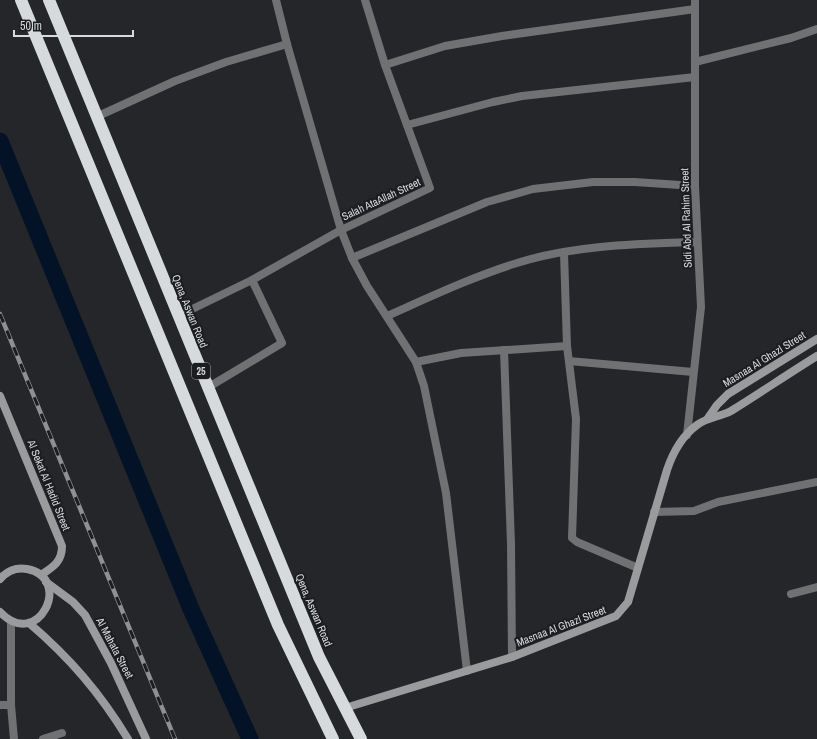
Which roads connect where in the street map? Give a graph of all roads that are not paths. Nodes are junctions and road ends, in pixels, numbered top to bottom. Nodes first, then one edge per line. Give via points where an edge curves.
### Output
1 (20, 0) edge
2 (49, 0) edge
3 (276, 0) edge
4 (365, 0) edge
5 (695, 0) edge
6 (695, 9) junction
7 (817, 29) edge
8 (287, 44) junction
9 (695, 62) junction
10 (385, 64) junction
11 (695, 77) junction
12 (96, 116) junction
13 (407, 125) junction
14 (695, 186) junction
15 (341, 230) junction
16 (697, 242) junction
17 (564, 253) junction
18 (352, 258) junction
19 (252, 280) junction
20 (178, 316) junction
21 (387, 316) junction
22 (817, 339) edge
23 (567, 346) junction
24 (504, 350) junction
25 (817, 356) edge
26 (569, 361) junction
27 (416, 362) junction
28 (693, 372) junction
29 (207, 388) junction
30 (0, 396) edge
31 (708, 418) junction
32 (686, 435) junction
33 (817, 482) edge
34 (654, 512) junction
35 (638, 568) junction
36 (1, 576) edge
37 (43, 579) junction
38 (817, 587) edge
39 (791, 594) dead end
40 (0, 612) edge
41 (11, 621) junction
42 (29, 623) junction
43 (512, 656) junction
44 (467, 671) junction
45 (0, 705) edge
46 (11, 705) junction
47 (345, 708) junction
48 (62, 733) dead end
49 (14, 739) edge
50 (42, 739) edge
51 (128, 739) edge
52 (146, 739) edge
53 (333, 739) edge
54 (361, 739) edge

1 - 53 highway, 25 via 278,625
2 - 12 highway, Qena, Aswan Road / 25
3 - 8 street
4 - 10 street
5 - 6 street, Sidi Abd Al Rahim Street
6 - 9 street, Sidi Abd Al Rahim Street
6 - 10 street via 445,46
7 - 9 street
8 - 12 street via 226,62 175,81
8 - 15 street
9 - 11 street, Sidi Abd Al Rahim Street
10 - 13 street
11 - 13 street via 522,96
11 - 14 street, Sidi Abd Al Rahim Street
12 - 20 highway, Qena, Aswan Road / 25
13 - 15 street, Salah AtaAllah Street via 430,188
14 - 16 street, Sidi Abd Al Rahim Street
14 - 18 street via 593,182 532,189 486,202
15 - 18 street
15 - 19 street, Salah AtaAllah Street
16 - 17 street via 638,244
16 - 28 street, Sidi Abd Al Rahim Street via 701,307
17 - 21 street via 518,262 471,279
17 - 23 street
18 - 21 street
19 - 20 street, Salah AtaAllah Street
19 - 29 street via 282,343
20 - 29 highway, Qena, Aswan Road / 25
21 - 27 street
22 - 31 street, Masnaa Al Ghazl Street via 728,394
23 - 24 street
23 - 26 street
24 - 27 street via 462,353
24 - 43 street
25 - 31 street, Masnaa Al Ghazl Street via 731,411
26 - 28 street
26 - 35 street via 576,419 572,538
27 - 44 street via 424,386 446,493
28 - 32 street, Sidi Abd Al Rahim Street
29 - 47 highway, Qena, Aswan Road / 25 via 319,657
30 - 37 street, Al Sekat Al Hadid Street via 62,546 59,562
31 - 32 street, Masnaa Al Ghazl Street
32 - 34 street, Masnaa Al Ghazl Street via 673,454
33 - 34 street via 718,502 694,511
34 - 35 street, Masnaa Al Ghazl Street
35 - 43 street, Masnaa Al Ghazl Street via 628,602 616,616
36 - 37 street, Al Mahata Street via 18,568 34,571
37 - 42 street via 49,590 48,607 37,619
37 - 52 street, Al Mahata Street via 85,615
38 - 39 street
40 - 41 street
41 - 42 street
41 - 46 street
42 - 51 street via 59,648 85,676 109,707
43 - 44 street, Masnaa Al Ghazl Street
44 - 47 street, Masnaa Al Ghazl Street
45 - 46 street
46 - 49 street
47 - 54 highway, Qena, Aswan Road / 25
48 - 50 street

